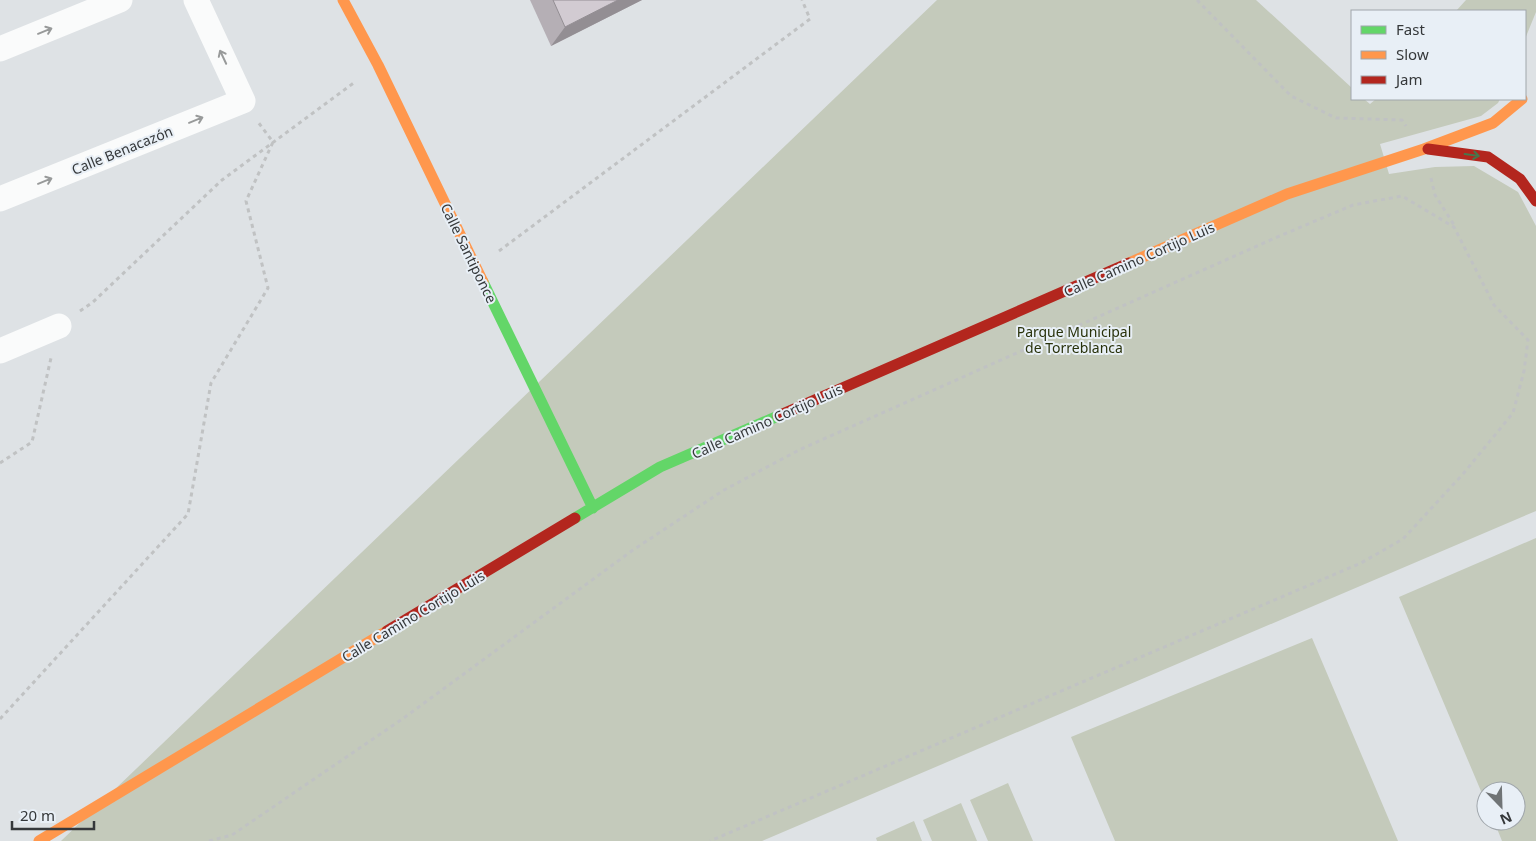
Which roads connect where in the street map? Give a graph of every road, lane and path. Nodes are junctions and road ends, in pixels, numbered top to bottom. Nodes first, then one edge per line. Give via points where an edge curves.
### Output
1 (120, 0) edge
2 (196, 0) edge
3 (343, 0) edge
4 (802, 0) edge
5 (1197, 0) edge
6 (0, 49) edge
7 (378, 65) junction
8 (1520, 100) edge
9 (273, 142) junction
10 (1424, 148) junction
11 (0, 199) edge
12 (1536, 201) edge
13 (1454, 227) junction
14 (496, 253) dead end
15 (59, 326) junction
16 (0, 351) edge
17 (0, 464) edge
18 (593, 508) junction
19 (0, 719) edge
20 (39, 841) edge
21 (209, 841) edge
22 (710, 841) edge

6 -> 1 street
11 -> 2 street, Calle Benacazón via 243,101
3 - 7 street, Calle Santiponce
4 - 14 path via 810,19
5 - 10 path via 1291,96 1336,118 1402,120
7 - 9 path
7 - 18 street, Calle Santiponce
8 - 10 street via 1493,123
9 - 15 path via 222,180 92,302
9 - 19 path via 246,201 268,288 211,383 188,514
10 -> 12 street, Calle Camino Cortijo Luis via 1488,157 1520,180
10 - 13 path via 1435,195
10 - 18 street, Calle Camino Cortijo Luis via 1287,194 660,467
13 - 21 path via 1402,196 1353,205 799,450 724,490 650,539 385,731 232,835
13 - 22 path via 1494,305 1528,340 1524,371 1513,412 1463,474 1403,539 1362,563
15 - 16 street
15 - 17 path via 32,442
18 - 20 street, Calle Camino Cortijo Luis

